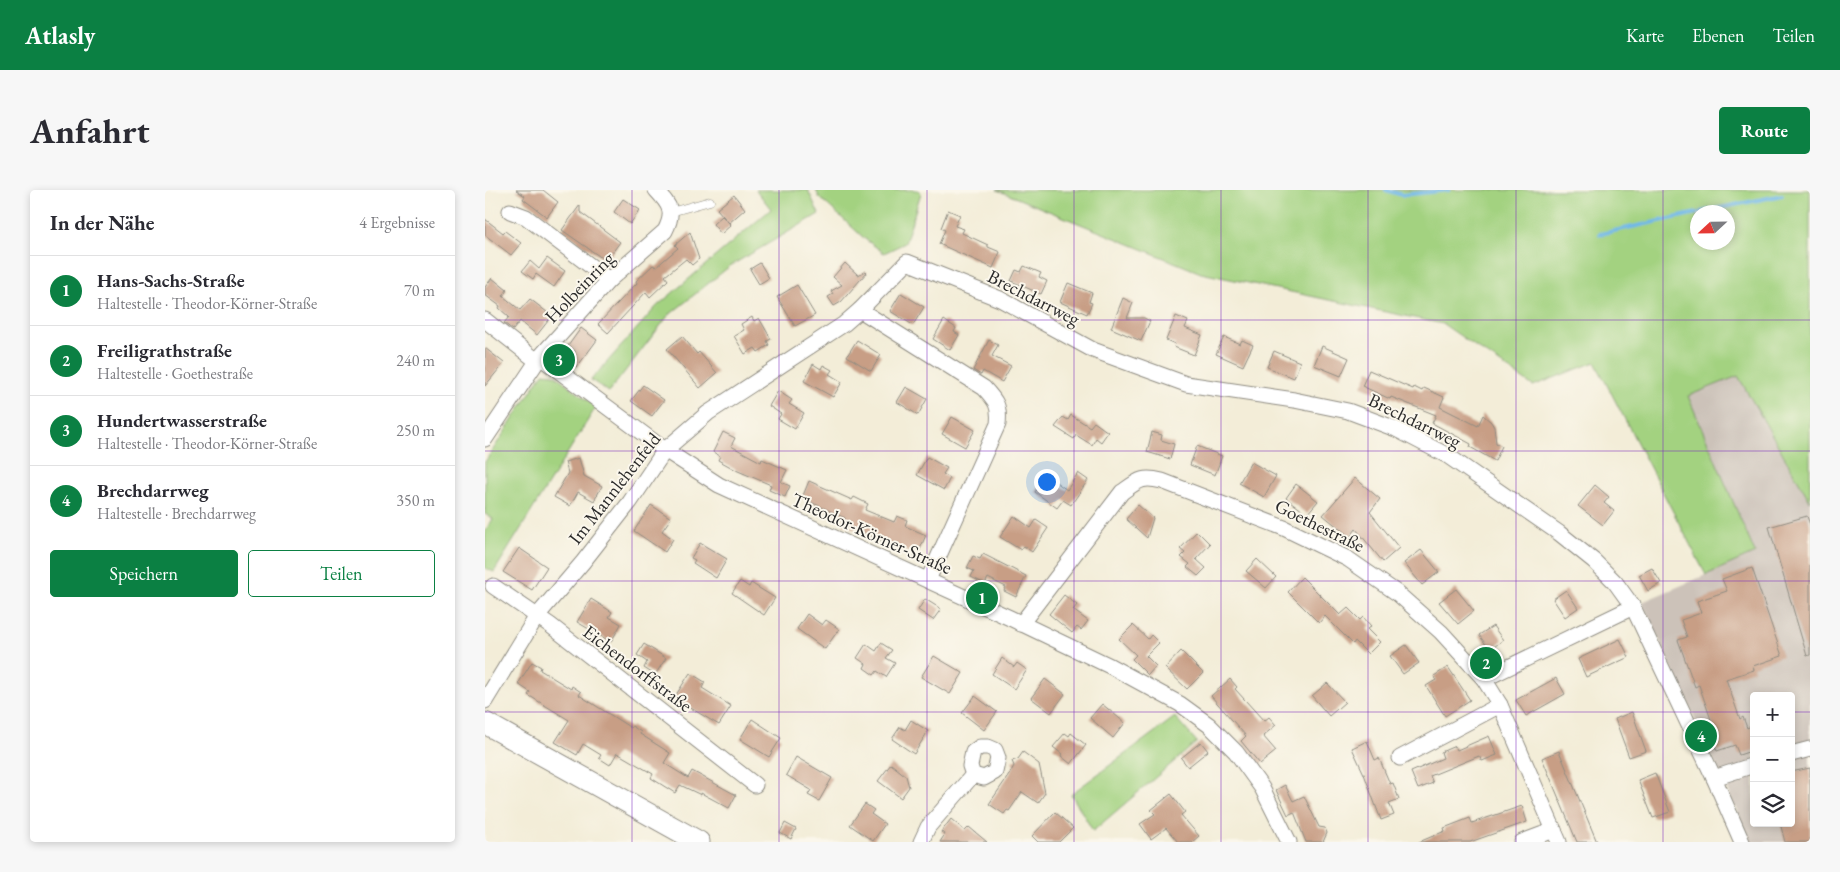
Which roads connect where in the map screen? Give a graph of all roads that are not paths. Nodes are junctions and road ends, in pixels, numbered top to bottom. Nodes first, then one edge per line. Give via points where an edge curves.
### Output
1 (657, 190) edge
2 (710, 201) dead end
3 (509, 211) dead end
4 (671, 212) junction
5 (907, 262) joint
6 (609, 280) junction
7 (860, 310) junction
8 (485, 320) edge
9 (538, 359) junction
10 (485, 439) edge
11 (665, 450) junction
12 (928, 580) junction
13 (493, 586) dead end
14 (1633, 607) junction
15 (537, 616) junction
16 (1021, 624) junction
17 (1484, 678) junction
18 (485, 701) edge
19 (1500, 705) junction
20 (485, 723) edge
21 (1810, 749) edge
22 (1795, 753) edge
23 (1400, 758) dead end
24 (1750, 766) edge
25 (973, 775) dead end
26 (1714, 778) junction
27 (755, 785) dead end
28 (1557, 836) edge
29 (699, 842) edge
30 (921, 842) edge
31 (1289, 842) edge
32 (1522, 842) edge
33 (1741, 842) edge

1 - 4 street
2 - 4 lane
3 - 6 street via 526,217
4 - 6 street, Holbeinring via 665,231
5 - 7 street, Im Mannlehenfeld
5 - 14 street, Brechdarrweg via 1000,299 1093,350 1186,384 1348,411 1396,429 1448,456 1559,533 1615,582
6 - 9 street, Holbeinring
7 - 11 street, Im Mannlehenfeld via 844,324 708,413
7 - 12 street via 984,388 994,398 999,410 998,424
8 - 9 street, Theodor-Körner-Straße
9 - 10 street, Holbeinring
9 - 11 street, Theodor-Körner-Straße
11 - 12 street, Theodor-Körner-Straße via 719,485
11 - 15 street, Im Mannlehenfeld via 625,508
12 - 16 street, Theodor-Körner-Straße
13 - 15 street, Eichendorffstraße
14 - 17 street
14 - 26 street, Brechdarrweg
15 - 18 street, Im Mannlehenfeld
15 - 27 street, Eichendorffstraße
16 - 17 street, Goethestraße via 1123,492 1148,477 1284,528 1348,559 1397,594 1441,632
16 - 31 street, Theodor-Körner-Straße via 1110,666 1180,704 1209,725 1236,752 1262,788
17 - 19 street, Goethestraße
19 - 23 street
19 - 28 street, Goethestraße
20 - 29 main road
21 - 22 street
24 - 26 street
25 - 30 street via 928,827
26 - 33 street, Brechdarrweg
28 - 32 street

